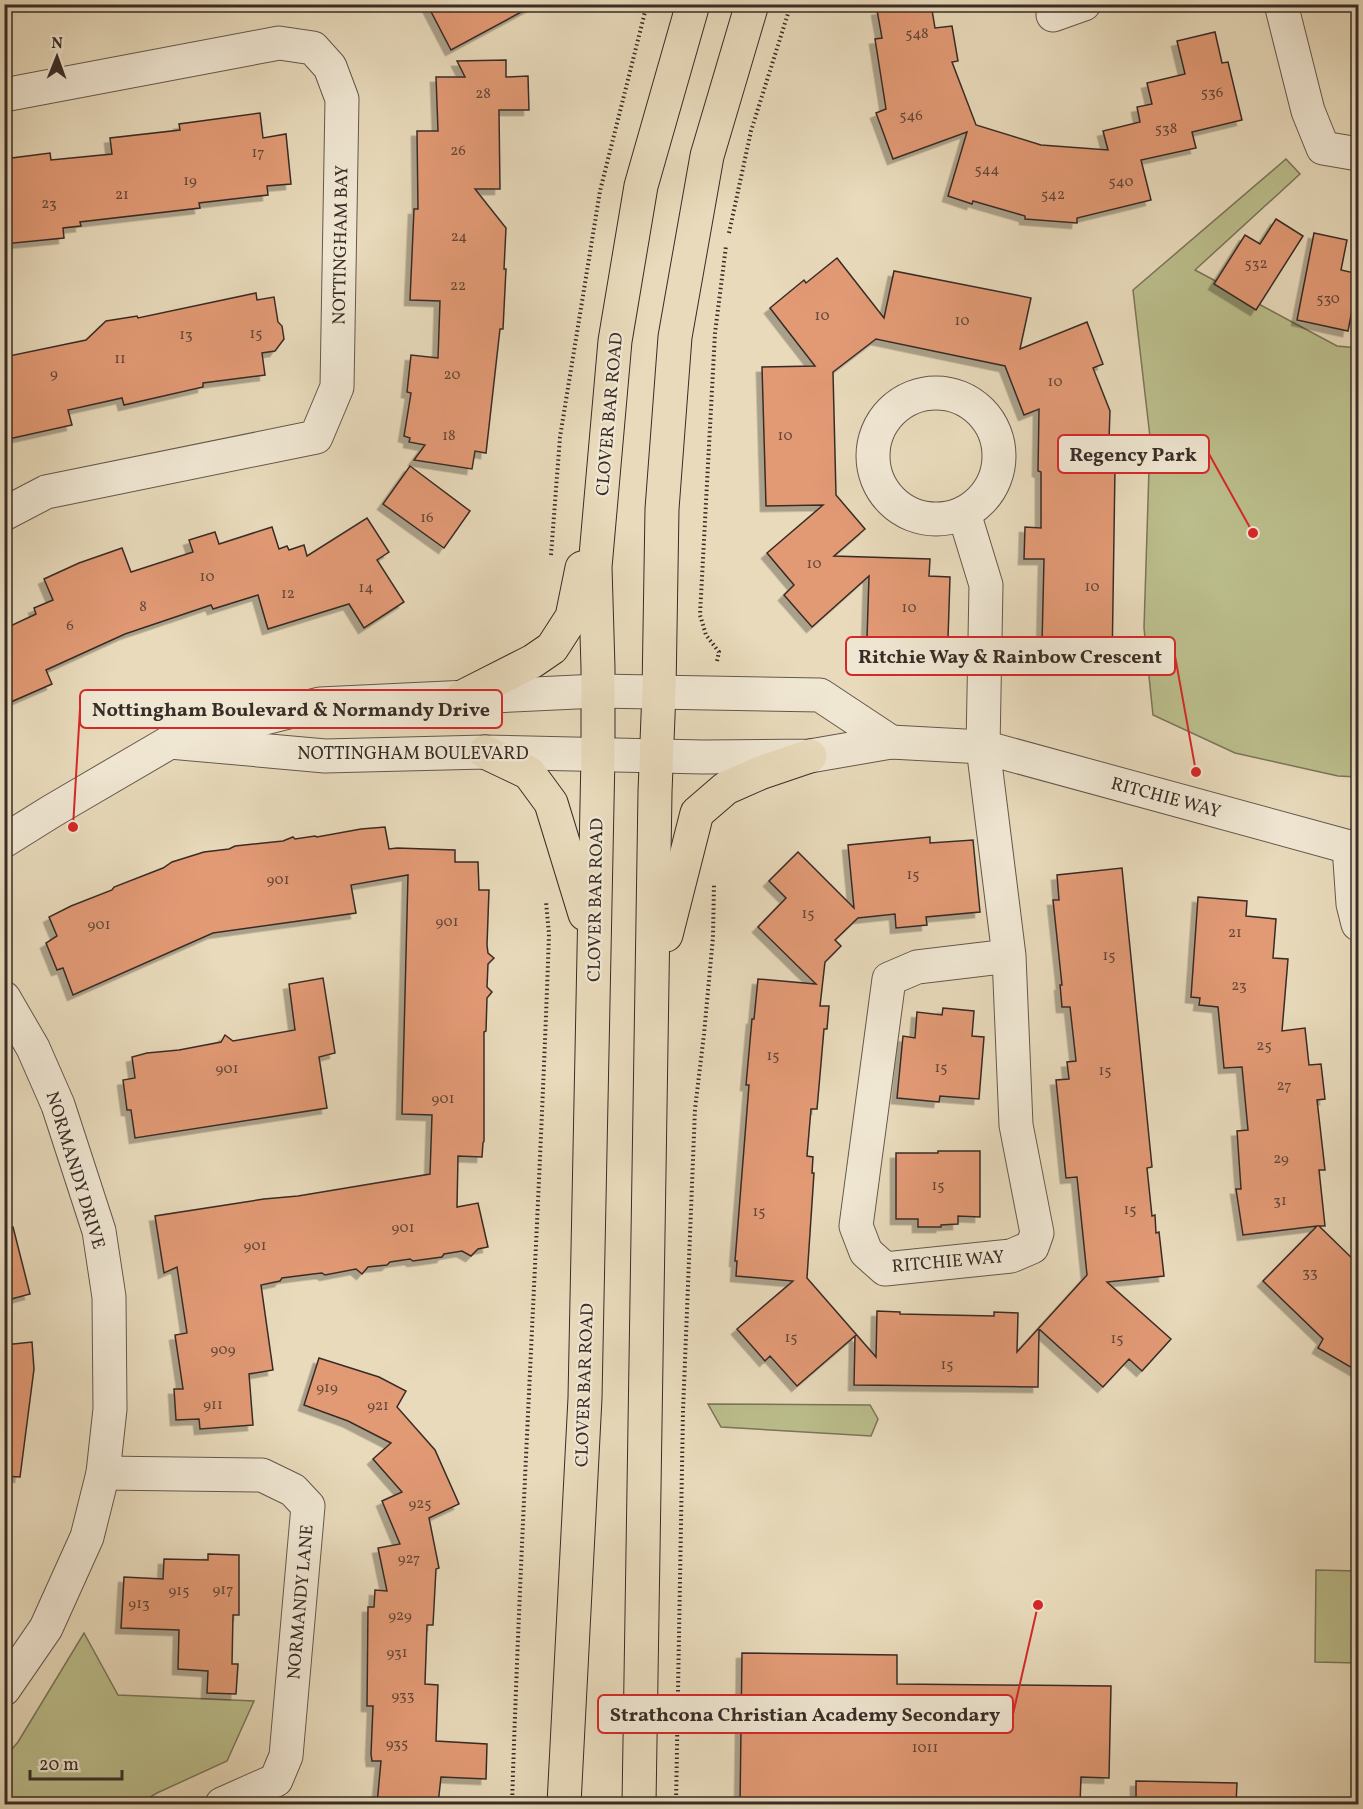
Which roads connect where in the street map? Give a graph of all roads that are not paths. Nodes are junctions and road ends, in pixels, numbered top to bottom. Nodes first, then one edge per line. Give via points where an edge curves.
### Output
1 (693, 4) edge
2 (752, 4) edge
3 (1084, 4) edge
4 (1281, 4) edge
5 (1053, 15) dead end
6 (4, 95) edge
7 (1359, 153) edge
8 (606, 436) junction
9 (964, 513) dead end
10 (4, 514) edge
11 (598, 691) junction
12 (659, 691) junction
13 (462, 697) junction
14 (170, 742) junction
15 (891, 742) junction
16 (983, 747) junction
17 (485, 752) junction
18 (598, 755) junction
19 (657, 756) junction
20 (810, 756) junction
21 (4, 841) edge
22 (1354, 847) edge
23 (1359, 924) edge
24 (594, 941) junction
25 (1009, 956) junction
26 (653, 987) junction
27 (4, 998) edge
28 (103, 1473) junction
29 (4, 1689) edge
30 (222, 1804) edge
31 (564, 1804) edge
32 (639, 1804) edge

1 - 8 main road, CLOVER BAR ROAD via 641,186 615,341
2 - 12 main road via 707,156 675,337 662,509
3 - 5 street
4 - 7 street via 1308,111 1323,148
6 - 10 street, NOTTINGHAM BAY via 279,43 313,48 330,67 342,99 337,387 316,437 46,492
8 - 11 main road, CLOVER BAR ROAD via 595,567
8 - 13 main road via 572,617 552,648
9 - 16 street, RITCHIE WAY via 986,585
11 - 12 street
11 - 13 street
11 - 18 main road, CLOVER BAR ROAD
12 - 15 street via 820,695
12 - 19 main road
13 - 14 street via 320,704
14 - 17 street, NOTTINGHAM BOULEVARD via 325,756
14 - 21 street
15 - 16 street, RITCHIE WAY
15 - 20 street, RITCHIE WAY
16 - 22 street, RITCHIE WAY
16 - 25 street, RITCHIE WAY
17 - 18 street, NOTTINGHAM BOULEVARD
17 - 24 main road via 529,773 551,803
18 - 19 street, NOTTINGHAM BOULEVARD
18 - 24 main road, CLOVER BAR ROAD
19 - 20 street, RITCHIE WAY
19 - 26 main road
20 - 26 main road via 726,788 697,813
22 - 23 street, RITCHIE WAY via 1353,904
24 - 31 main road, CLOVER BAR ROAD via 585,1398
25 - 25 street, RITCHIE WAY via 917,967 888,980 856,1226 866,1252 885,1269 1011,1256 1032,1247 1037,1233 1016,1125
26 - 32 main road
27 - 28 street, NORMANDY DRIVE via 33,1048 58,1105 99,1232 109,1297 110,1409
28 - 29 street, NORMANDY DRIVE via 87,1537 46,1628
28 - 30 street, NORMANDY LANE via 262,1474 293,1490 308,1506 286,1755 276,1780

